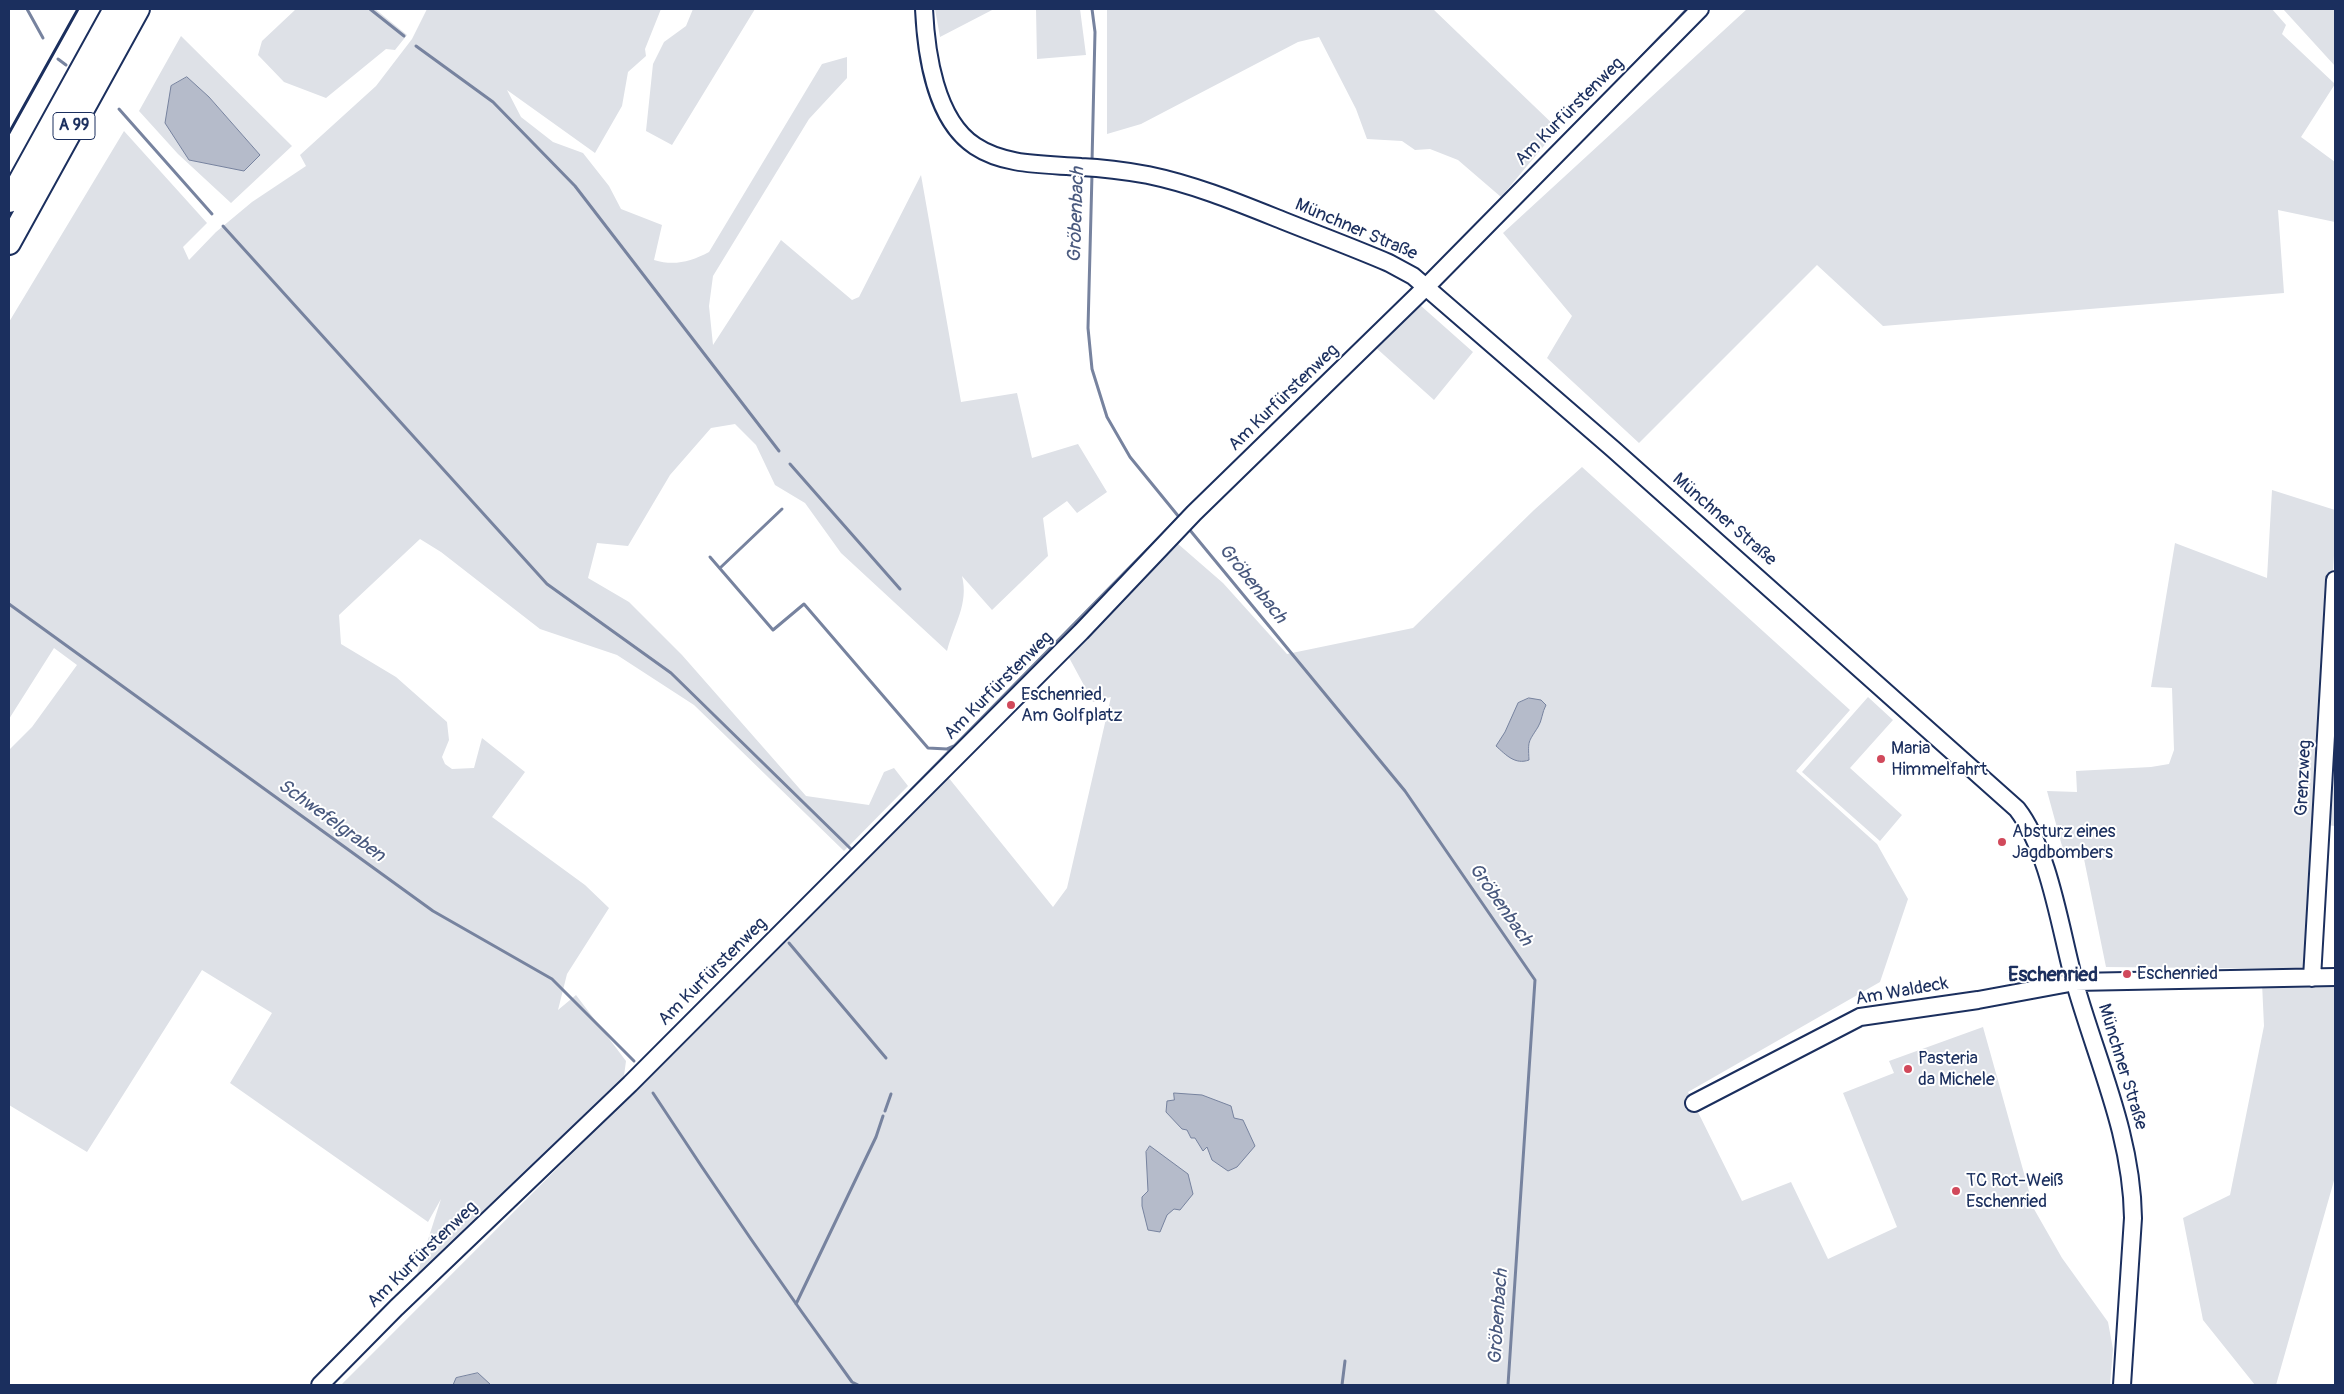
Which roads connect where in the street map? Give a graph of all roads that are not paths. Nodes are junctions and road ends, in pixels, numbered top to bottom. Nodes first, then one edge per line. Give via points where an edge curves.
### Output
1 (115, 9) edge
2 (138, 9) edge
3 (924, 9) edge
4 (1700, 9) edge
5 (9, 201) edge
6 (9, 243) edge
7 (1423, 289) junction
8 (2335, 580) edge
9 (2335, 977) edge
10 (2312, 978) junction
11 (2075, 982) junction
12 (1694, 1103) dead end
13 (320, 1385) edge
14 (2122, 1385) edge

1 - 5 highway, A 99
2 - 6 highway, A 99
3 - 7 street, Münchner Straße via 944,110 954,127 973,145 1008,160 1090,167 1204,189 1389,263
4 - 7 street, Am Kurfürstenweg
7 - 11 street, Münchner Straße via 2017,809 2028,823 2042,856
7 - 13 street, Am Kurfürstenweg via 1194,514 1071,643 630,1084
8 - 10 street, Grenzweg
9 - 10 street, Am Waldeck
10 - 11 street, Am Waldeck
11 - 12 street, Am Waldeck via 1860,1017
11 - 14 street, Münchner Straße via 2124,1138 2133,1196

